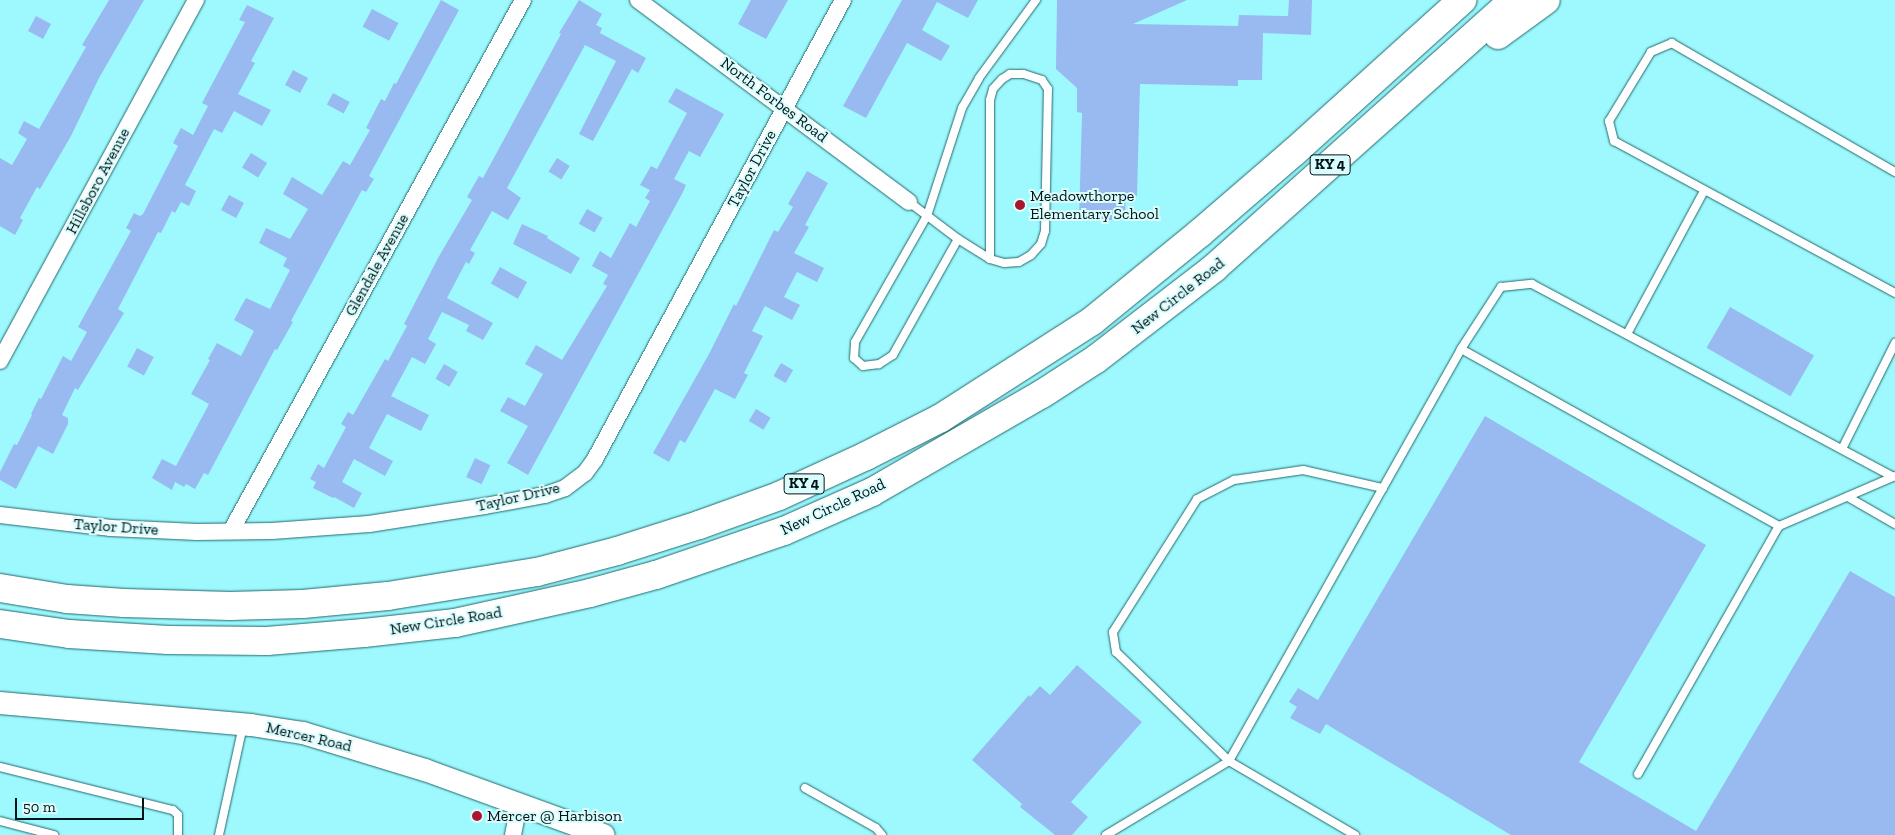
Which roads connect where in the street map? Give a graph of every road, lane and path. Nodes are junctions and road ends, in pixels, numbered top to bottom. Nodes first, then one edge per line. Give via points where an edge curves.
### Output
1 (196, 0) edge
2 (523, 0) edge
3 (638, 0) edge
4 (843, 0) edge
5 (1036, 0) edge
6 (1446, 0) edge
7 (1462, 0) edge
8 (1514, 0) edge
9 (1546, 0) edge
10 (1364, 89) junction
11 (1397, 107) junction
12 (784, 108) junction
13 (1895, 172) edge
14 (1704, 191) junction
15 (909, 202) joint
16 (927, 216) junction
17 (958, 239) junction
18 (990, 260) junction
19 (1895, 293) edge
20 (1627, 334) junction
21 (1895, 343) edge
22 (1462, 349) junction
23 (0, 361) edge
24 (1842, 449) junction
25 (1894, 477) edge
26 (1383, 488) junction
27 (1848, 497) junction
28 (0, 515) edge
29 (1895, 524) edge
30 (1779, 526) junction
31 (231, 531) junction
32 (0, 588) edge
33 (0, 624) edge
34 (0, 703) edge
35 (244, 724) junction
36 (1229, 761) junction
37 (0, 766) edge
38 (1638, 774) dead end
39 (805, 788) dead end
40 (519, 804) junction
41 (0, 821) edge
42 (54, 835) edge
43 (178, 835) edge
44 (218, 835) edge
45 (513, 835) edge
46 (604, 835) edge
47 (882, 835) edge
48 (1106, 835) edge
49 (1355, 835) edge

1 - 23 street, Hillsboro Avenue
2 - 31 street, Glendale Avenue
3 - 12 street, North Forbes Road
4 - 12 street, Taylor Drive
5 - 16 lane via 979,78 962,108
6 - 10 highway
7 - 10 highway, New Circle Road / KY 4
8 - 11 highway, New Circle Road / KY 4
9 - 11 highway
10 - 32 highway, New Circle Road / KY 4 via 1200,233 1092,321 941,418 866,456 761,502 617,551 537,572 388,596 303,604 230,606 67,599
11 - 33 highway, New Circle Road / KY 4 via 1214,268 1096,359 1042,394 872,492 784,531 656,575 590,593 455,623 364,634 267,640 168,640 69,634
12 - 15 street, North Forbes Road
12 - 31 street, Taylor Drive via 585,473 565,488 484,506 369,524
13 - 14 lane via 1672,44 1651,52 1609,121 1614,141
14 - 19 lane
14 - 20 lane
15 - 16 lane
16 - 17 lane
16 - 17 lane via 855,342 854,358 863,366 879,364 893,355
17 - 18 lane
18 - 18 lane via 1019,262 1041,244 1045,231 1048,89 1042,80 1023,74 1010,74 1002,79 993,89 990,100
20 - 22 lane via 1532,284 1501,287
20 - 24 lane
21 - 24 lane
22 - 26 lane
22 - 30 lane
24 - 25 lane
25 - 27 lane
26 - 36 lane
26 - 36 lane via 1303,470 1234,480 1197,499 1112,632 1116,652
27 - 29 lane
27 - 30 lane
28 - 31 street, Taylor Drive via 111,528
30 - 38 lane
34 - 35 street, Mercer Road
35 - 40 street, Mercer Road via 303,733 356,748
35 - 44 lane
36 - 48 lane
36 - 49 lane
37 - 43 lane via 173,810 178,815
39 - 47 lane via 876,828
40 - 45 street
40 - 46 street, Mercer Road
41 - 42 lane

